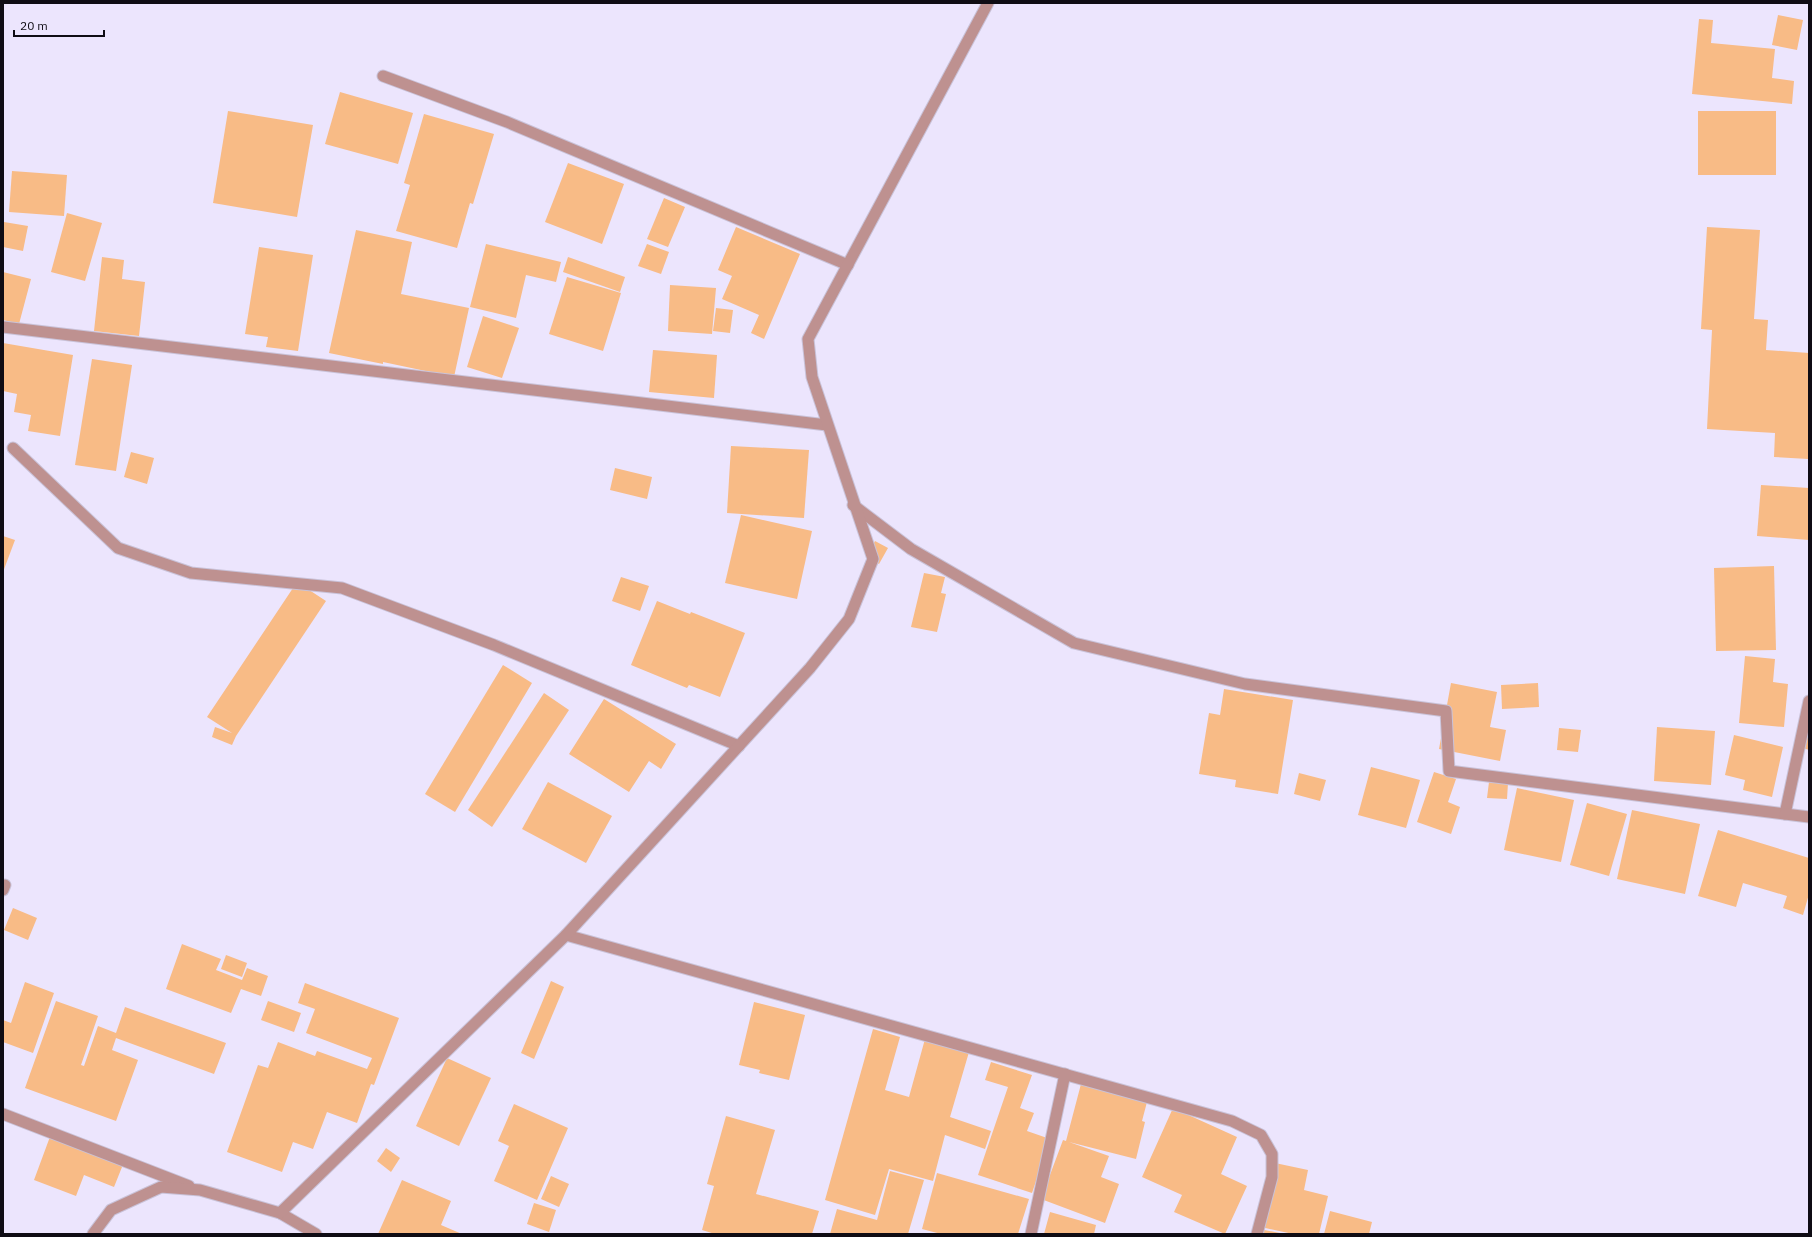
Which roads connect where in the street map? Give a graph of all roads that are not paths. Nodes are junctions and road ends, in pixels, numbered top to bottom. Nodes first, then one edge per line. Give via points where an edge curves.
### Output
1 (988, 3) edge
2 (383, 76) dead end
3 (848, 264) junction
4 (3, 327) edge
5 (827, 425) junction
6 (13, 448) dead end
7 (853, 505) junction
8 (1809, 701) edge
9 (739, 746) junction
10 (1785, 814) junction
11 (1809, 817) edge
12 (566, 936) junction
13 (1065, 1074) junction
14 (3, 1114) edge
15 (200, 1190) junction
16 (280, 1213) junction
17 (93, 1234) edge
18 (316, 1234) edge
19 (1031, 1234) edge
20 (1257, 1234) edge

1 - 3 street
2 - 3 street via 507,122
3 - 5 street via 808,339 812,377
4 - 5 street
5 - 7 street
6 - 9 street via 118,548 191,573 342,588 494,645
7 - 9 street via 873,559 849,619 810,668
7 - 10 street via 911,549 1074,643 1244,684 1446,711 1449,771
8 - 10 street
9 - 12 street
10 - 11 street
12 - 13 street
12 - 16 street
13 - 19 street
13 - 20 street via 1232,1121 1261,1135 1272,1154 1272,1177
14 - 15 street
15 - 16 street
15 - 17 street via 161,1187 111,1210
16 - 18 street

